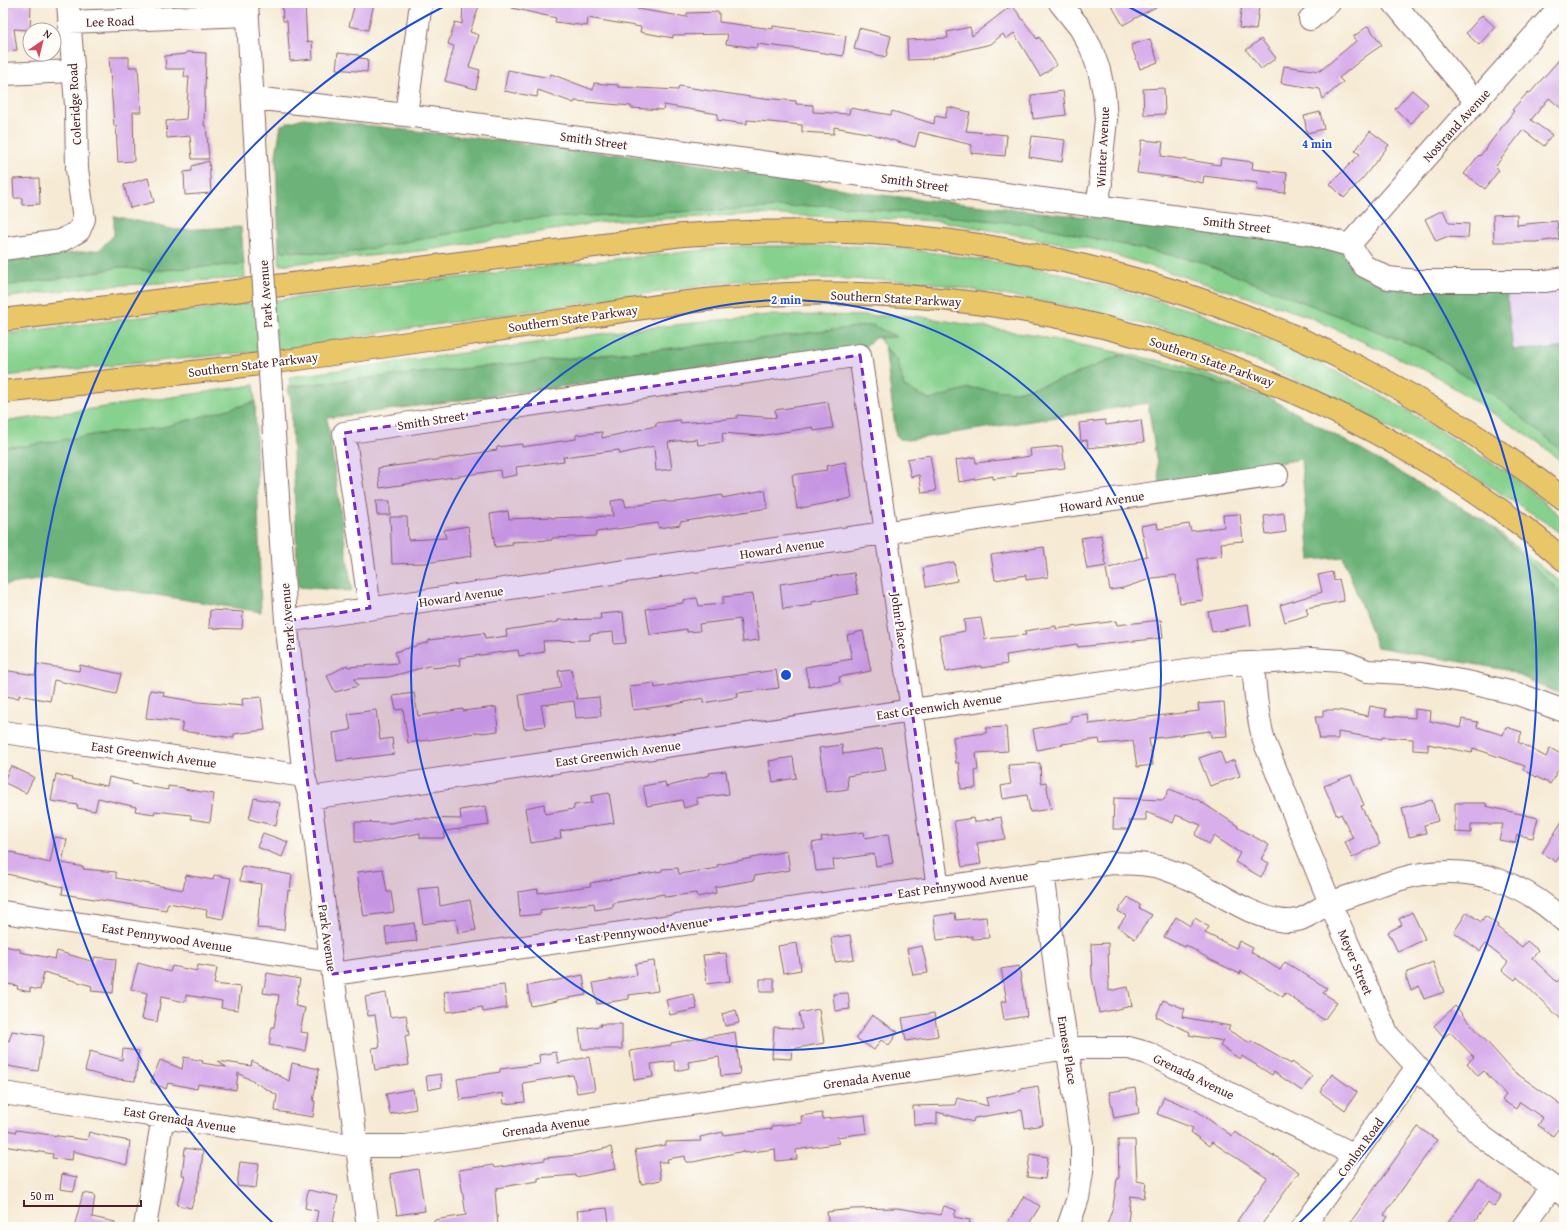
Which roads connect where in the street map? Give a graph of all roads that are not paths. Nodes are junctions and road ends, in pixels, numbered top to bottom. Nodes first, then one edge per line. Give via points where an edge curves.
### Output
1 (421, 3) edge
2 (1060, 3) edge
3 (1329, 3) edge
4 (1394, 3) edge
5 (1563, 3) edge
6 (247, 9) edge
7 (69, 13) edge
8 (1310, 19) dead end
9 (73, 71) junction
10 (3, 74) edge
11 (253, 98) junction
12 (1476, 102) junction
13 (406, 115) junction
14 (1096, 206) junction
15 (1349, 245) junction
16 (3, 249) edge
17 (1564, 278) edge
18 (7, 319) edge
19 (860, 355) joint
20 (78, 384) junction
21 (3, 392) edge
22 (3, 405) edge
23 (1277, 475) dead end
24 (1564, 500) edge
25 (887, 533) junction
26 (1564, 560) edge
27 (370, 608) junction
28 (286, 621) junction
29 (1254, 663) junction
30 (912, 710) junction
31 (1564, 712) edge
32 (3, 732) edge
33 (304, 776) junction
34 (310, 798) junction
35 (1043, 872) junction
36 (938, 888) junction
37 (1330, 903) junction
38 (3, 912) edge
39 (1564, 921) edge
40 (332, 968) junction
41 (1067, 1048) junction
42 (1417, 1068) junction
43 (3, 1092) edge
44 (163, 1116) junction
45 (357, 1146) junction
46 (1355, 1155) junction
47 (1558, 1191) edge
48 (145, 1227) edge
49 (368, 1227) edge
50 (1068, 1227) edge
51 (1303, 1227) edge
52 (1523, 1227) edge

1 - 13 street
2 - 14 street, Winter Avenue via 1080,28 1091,48 1104,93 1106,120 1101,184
3 - 8 street
4 - 12 street
5 - 12 street, Nostrand Avenue
6 - 7 street, Lee Road
6 - 11 street, Park Avenue
7 - 9 street, Coleridge Road
9 - 10 street
9 - 16 street, Coleridge Road via 77,169 84,219 79,231 61,241
11 - 13 street, Smith Street
11 - 28 street, Park Avenue, bridge
12 - 15 street, Nostrand Avenue
13 - 14 street, Smith Street
14 - 15 street, Smith Street via 1309,234
15 - 17 street via 1364,266 1388,278 1417,281 1546,281
18 - 24 highway via 683,235 798,230 942,240 1026,253 1110,272 1186,295 1266,325 1326,351 1427,405 1505,455
19 - 25 street, John Place
19 - 27 street, Smith Street via 344,433
20 - 21 highway, Southern State Parkway
20 - 22 highway
20 - 26 highway, Southern State Parkway via 291,360 641,308 733,297 876,294 961,301 1046,313 1102,326 1184,350 1266,379 1342,415 1417,456 1490,503
23 - 25 street, Howard Avenue
25 - 27 street, Howard Avenue
25 - 30 street, John Place
27 - 28 street, Howard Avenue
28 - 33 street, Park Avenue
29 - 30 street, East Greenwich Avenue via 1228,664
29 - 31 street, East Greenwich Avenue via 1310,659 1342,661 1367,670 1421,674 1468,682 1518,694
29 - 37 street, Meyer Street via 1256,700 1264,741
30 - 34 street, East Greenwich Avenue
30 - 36 street, John Place
32 - 33 street, East Greenwich Avenue
33 - 34 street, Park Avenue
34 - 40 street, Park Avenue
35 - 36 street, East Pennywood Avenue
35 - 37 street, East Pennywood Avenue via 1112,862 1155,866 1188,878 1252,912 1279,920 1293,921 1309,917
35 - 41 street, Enness Place
36 - 40 street, East Pennywood Avenue
37 - 39 street, East Pennywood Avenue via 1404,878 1449,871 1487,876 1508,883 1528,893
37 - 42 street, Meyer Street via 1388,1035
38 - 40 street, East Pennywood Avenue
40 - 45 street, Park Avenue
41 - 45 street, Grenada Avenue via 406,1146
41 - 46 street, Grenada Avenue via 1129,1048 1147,1053
41 - 50 street, Enness Place via 1082,1144 1082,1172 1078,1198
42 - 46 street, Conlon Road
42 - 47 street, Meyer Street via 1480,1134
43 - 44 street, East Grenada Avenue
44 - 45 street, East Grenada Avenue
44 - 48 street
45 - 49 street, Park Avenue
46 - 51 street, Conlon Road
47 - 52 street

